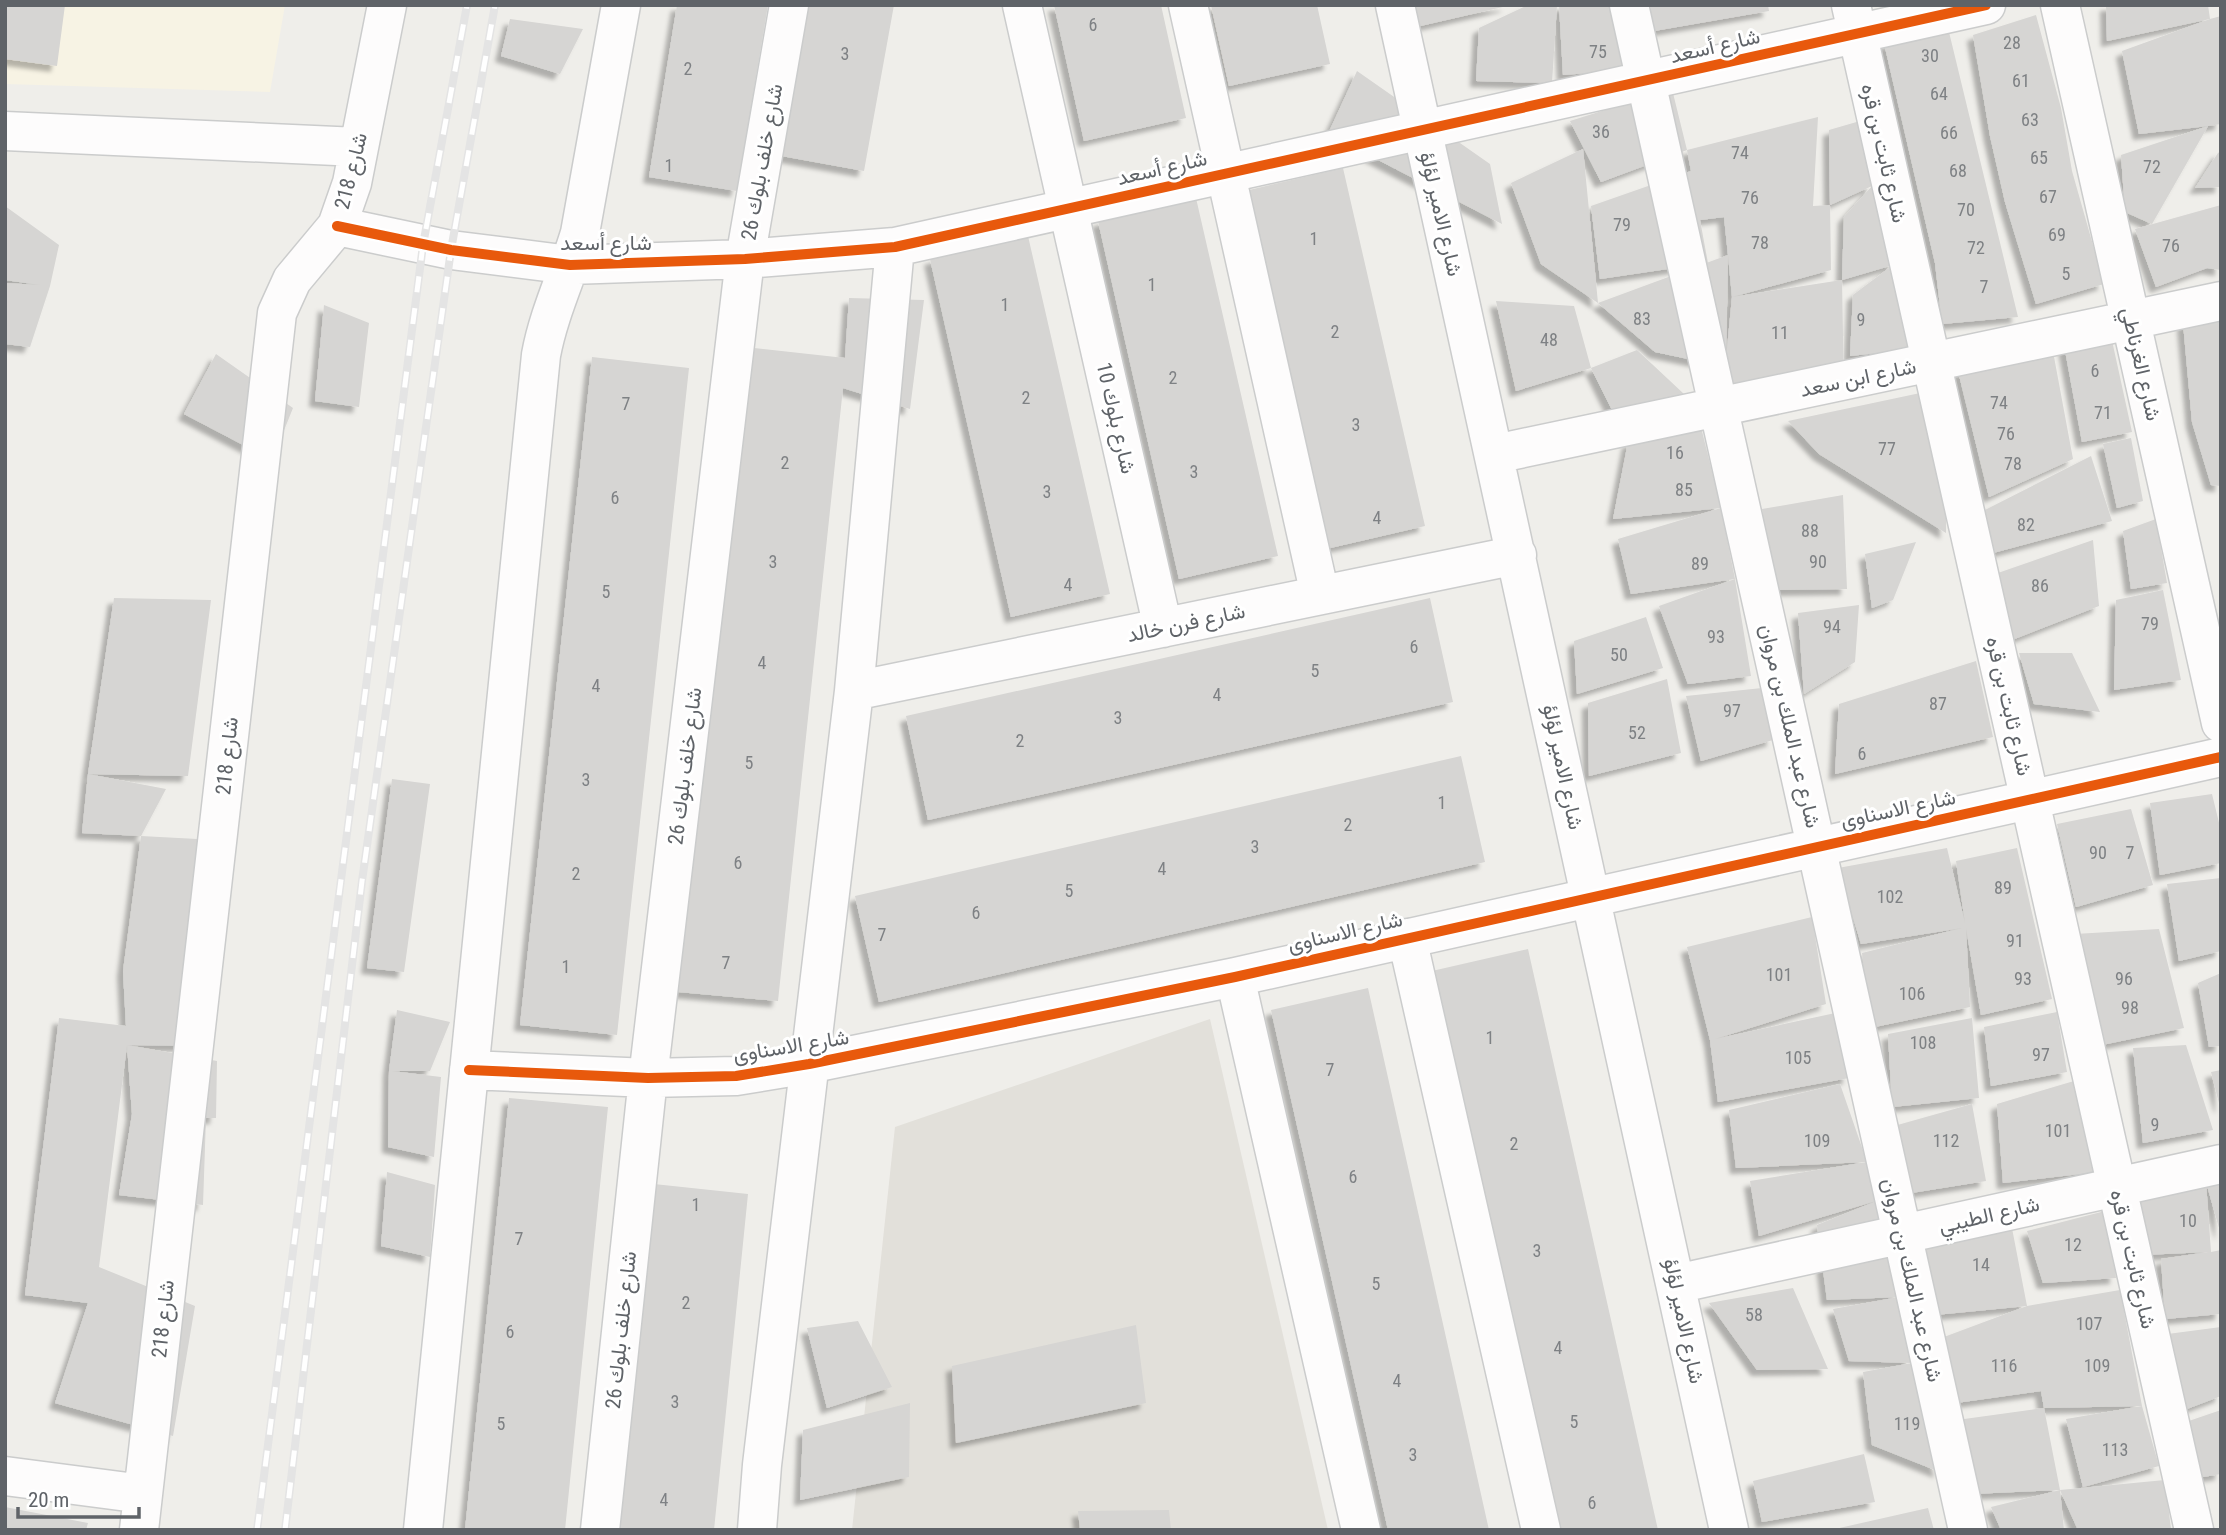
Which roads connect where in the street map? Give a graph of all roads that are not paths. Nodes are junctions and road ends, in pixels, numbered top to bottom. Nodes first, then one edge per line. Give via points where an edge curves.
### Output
1 (387, 5) edge
2 (621, 5) edge
3 (789, 5) edge
4 (1022, 5) edge
5 (1188, 5) edge
6 (1395, 5) edge
7 (1629, 5) edge
8 (1986, 5) edge
9 (2060, 5) edge
10 (1854, 19) edge
11 (1646, 81) junction
12 (1423, 130) junction
13 (5, 131) edge
14 (358, 147) junction
15 (1226, 173) junction
16 (1069, 209) junction
17 (337, 226) junction
18 (895, 247) junction
19 (745, 259) junction
20 (570, 265) junction
21 (2221, 301) edge
22 (2131, 320) junction
23 (1931, 362) junction
24 (1719, 408) junction
25 (1495, 454) junction
26 (1517, 555) junction
27 (1320, 595) junction
28 (1163, 628) junction
29 (855, 691) junction
30 (2221, 723) edge
31 (2221, 757) edge
32 (2030, 800) junction
33 (1816, 847) junction
34 (1592, 897) junction
35 (1407, 938) junction
36 (1235, 976) junction
37 (809, 1064) junction
38 (469, 1070) junction
39 (648, 1078) junction
40 (2221, 1164) edge
41 (2116, 1187) junction
42 (1902, 1234) junction
43 (1676, 1284) junction
44 (5, 1476) edge
45 (141, 1512) edge
46 (422, 1530) edge
47 (600, 1530) edge
48 (757, 1530) edge
49 (1361, 1530) edge
50 (1541, 1530) edge
51 (1729, 1530) edge
52 (1968, 1530) edge
53 (2194, 1530) edge

1 - 14 street, شارع 218
2 - 20 street via 580,233
3 - 19 street, شارع خلف بلوك 26
4 - 16 street, شارع بلوك 10
5 - 15 street
6 - 12 street, شارع الامير لؤلؤ
7 - 11 street, شارع عبد الملك بن مروان
8 - 10 street, شارع أسعد
9 - 22 street, شارع الغرناطي
10 - 11 street, شارع أسعد
10 - 23 street, شارع ثابت بن قره
11 - 12 street, شارع أسعد
11 - 24 street, شارع عبد الملك بن مروان
12 - 15 street, شارع أسعد
12 - 25 street, شارع الامير لؤلؤ
13 - 14 street
14 - 17 street, شارع 218
15 - 16 street, شارع أسعد
15 - 27 street
16 - 18 street, شارع أسعد
16 - 28 street, شارع بلوك 10
17 - 20 street, شارع أسعد via 451,250
17 - 45 street, شارع 218 via 292,280 277,313
18 - 19 street, شارع أسعد
18 - 29 street
19 - 20 street, شارع أسعد
19 - 39 street, شارع خلف بلوك 26
20 - 38 street via 541,355
21 - 22 street, شارع ابن سعد
22 - 23 street, شارع ابن سعد
22 - 30 street, شارع الغرناطي
23 - 24 street, شارع ابن سعد
23 - 32 street, شارع ثابت بن قره
24 - 25 street, شارع ابن سعد
24 - 33 street, شارع عبد الملك بن مروان
25 - 26 street, شارع الامير لؤلؤ
26 - 27 street, شارع فرن خالد
26 - 34 street, شارع الامير لؤلؤ
27 - 28 street, شارع فرن خالد
28 - 29 street, شارع فرن خالد
29 - 37 street
31 - 32 street, شارع الاسناوى
32 - 33 street, شارع الاسناوى
32 - 41 street, شارع ثابت بن قره
33 - 34 street, شارع الاسناوى
33 - 42 street, شارع عبد الملك بن مروان
34 - 35 street, شارع الاسناوى
34 - 43 street, شارع الامير لؤلؤ
35 - 36 street, شارع الاسناوى
35 - 50 street
36 - 37 street, شارع الاسناوى
36 - 49 street
37 - 39 street, شارع الاسناوى via 736,1076
37 - 48 street
38 - 39 street, شارع الاسناوى
38 - 46 street
39 - 47 street, شارع خلف بلوك 26
40 - 41 street, شارع الطيبي
41 - 42 street, شارع الطيبي
41 - 53 street, شارع ثابت بن قره
42 - 43 street, شارع الطيبي
42 - 52 street, شارع عبد الملك بن مروان
43 - 51 street, شارع الامير لؤلؤ
44 - 45 street

